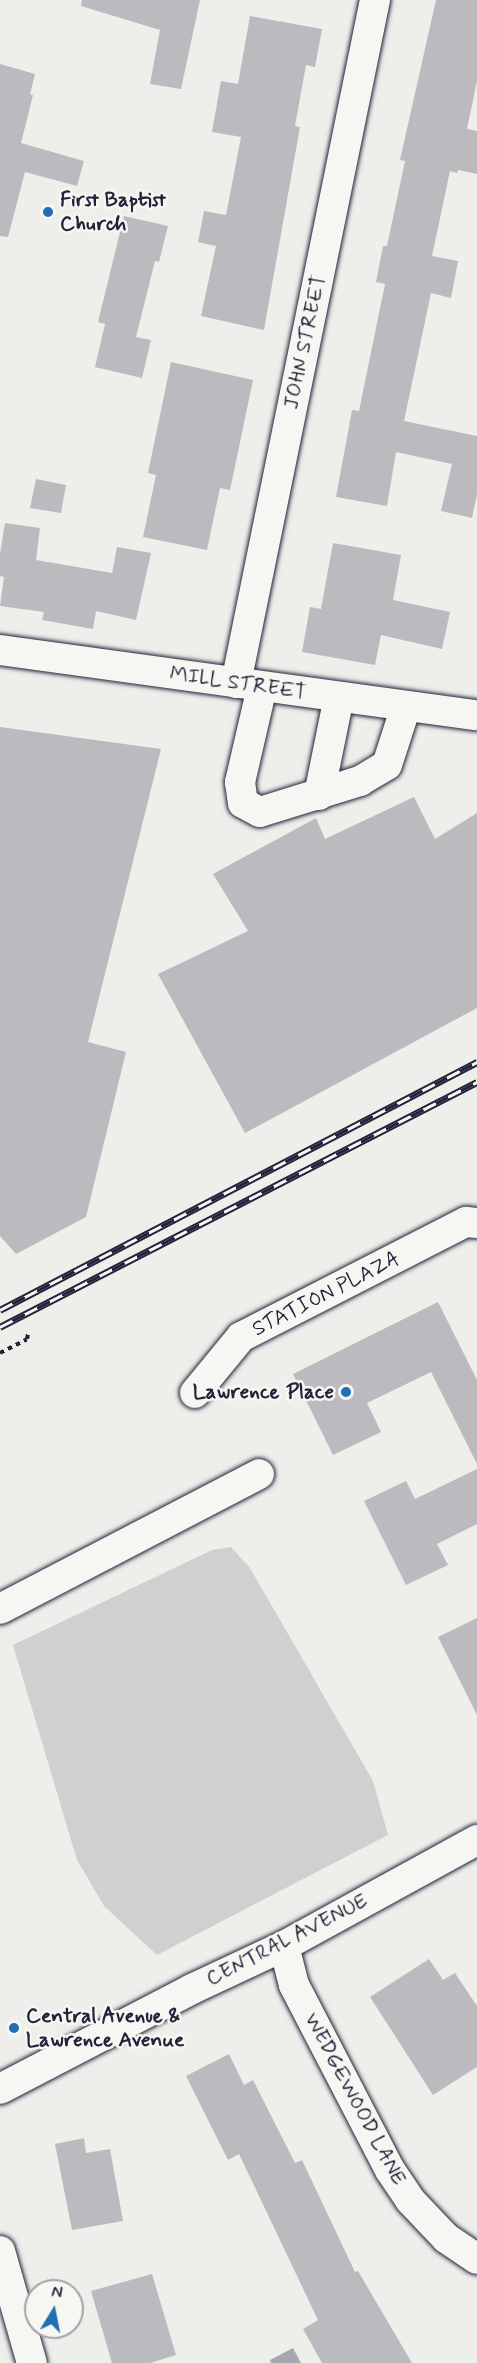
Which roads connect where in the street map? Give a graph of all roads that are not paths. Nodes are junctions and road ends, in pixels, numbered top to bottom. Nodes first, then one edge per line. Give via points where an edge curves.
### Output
1 (375, 0) edge
2 (0, 650) edge
3 (249, 685) junction
4 (339, 697) junction
5 (406, 706) junction
6 (477, 715) edge
7 (319, 795) junction
8 (477, 1223) edge
9 (195, 1393) dead end
10 (259, 1474) dead end
11 (0, 1609) edge
12 (477, 1840) edge
13 (284, 1946) junction
14 (0, 2089) edge
15 (0, 2251) edge
16 (477, 2259) edge
17 (32, 2363) edge

1 - 3 street, JOHN STREET
2 - 3 street, MILL STREET
3 - 4 street, MILL STREET
3 - 7 street, JOHN STREET via 240,782 243,803 260,812
4 - 5 street, MILL STREET
4 - 7 street
5 - 6 street, MILL STREET
5 - 7 street via 387,765 360,781
8 - 9 street, STATION PLAZA via 466,1222 241,1337
10 - 11 street
12 - 13 street, CENTRAL AVENUE
13 - 14 street, CENTRAL AVENUE
13 - 16 street, WEDGEWOOD LANE via 294,1985 390,2170 410,2200 446,2238
15 - 17 street

